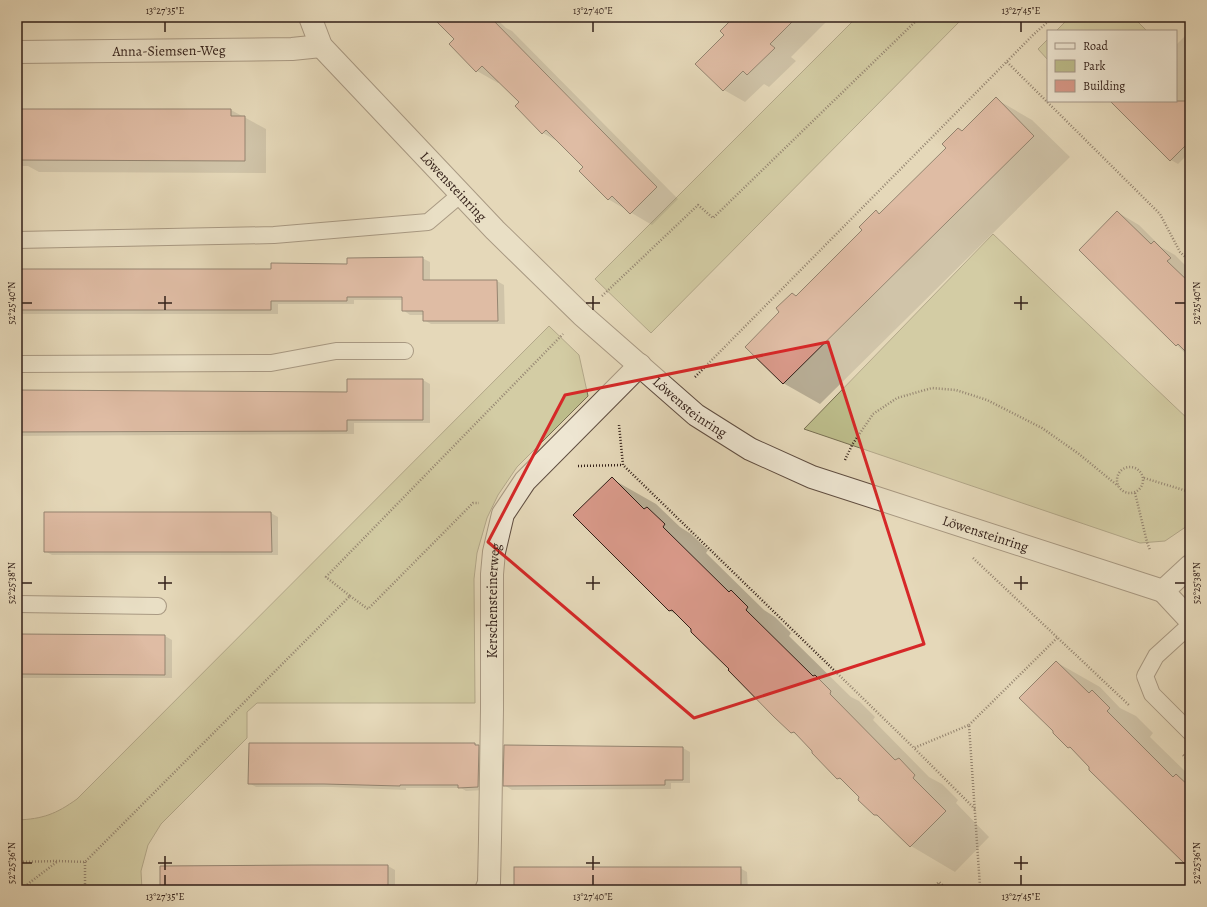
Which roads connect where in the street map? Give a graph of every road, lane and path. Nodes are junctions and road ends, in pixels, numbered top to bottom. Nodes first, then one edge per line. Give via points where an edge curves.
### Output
1 (21, 17) edge
2 (310, 17) edge
3 (920, 17) edge
4 (1054, 17) edge
5 (21, 27) dead end
6 (321, 46) junction
7 (17, 52) edge
8 (1007, 62) junction
9 (1047, 102) edge
10 (1047, 102) edge
11 (461, 194) junction
12 (17, 240) edge
13 (1190, 261) edge
14 (601, 296) dead end
15 (564, 333) dead end
16 (405, 351) dead end
17 (17, 364) edge
18 (640, 365) junction
19 (693, 379) dead end
20 (619, 423) dead end
21 (845, 460) dead end
22 (624, 465) junction
23 (576, 466) dead end
24 (1144, 478) junction
25 (1118, 486) junction
26 (1190, 492) edge
27 (1135, 493) junction
28 (511, 502) junction
29 (1150, 550) dead end
30 (972, 558) dead end
31 (1190, 566) edge
32 (1163, 591) junction
33 (350, 596) junction
34 (17, 604) edge
35 (158, 606) dead end
36 (1190, 620) edge
37 (1190, 625) edge
38 (1057, 638) junction
39 (1132, 708) dead end
40 (969, 725) junction
41 (1190, 732) edge
42 (914, 748) junction
43 (1178, 751) dead end
44 (1190, 762) edge
45 (975, 809) junction
46 (58, 861) junction
47 (17, 862) edge
48 (85, 862) junction
49 (981, 888) edge
50 (20, 890) edge
51 (85, 890) edge
52 (486, 890) edge
53 (931, 890) edge
54 (948, 890) edge
55 (977, 890) edge

1 - 5 path
2 - 6 street, Löwensteinring
3 - 14 path via 713,218 698,205
4 - 8 path via 1032,35
6 - 7 street, Anna-Siemsen-Weg via 292,50
6 - 11 street, Löwensteinring
8 - 9 path
8 - 19 path
10 - 13 path via 1160,214 1180,252
11 - 12 lane via 428,222 274,235
11 - 18 street, Löwensteinring via 576,309
15 - 33 path via 326,577
16 - 17 lane via 336,351 271,363
18 - 28 street, Kerschensteinerweg via 525,481
18 - 32 street, Löwensteinring via 696,415 750,449 812,477
20 - 22 path
21 - 25 path via 873,414 897,398 932,388 956,390 987,400 1042,428
22 - 23 path
22 - 42 path
24 - 25 path via 1140,470 1131,466 1122,469 1117,477
24 - 26 path
24 - 27 path via 1142,488
25 - 27 path via 1125,493
27 - 29 path
28 - 33 path via 473,504 368,609
28 - 52 street, Kerschensteinerweg via 503,514 492,574 490,839 489,883
30 - 38 path
31 - 32 street
32 - 36 street
33 - 48 path
34 - 35 lane
37 - 41 lane via 1156,656 1145,676 1152,694
38 - 39 path
38 - 40 path
40 - 42 path
40 - 45 path
42 - 45 path
43 - 44 path
45 - 49 path
46 - 47 path
46 - 48 path
46 - 50 path
48 - 51 path
49 - 55 path
53 - 54 path via 939,882

